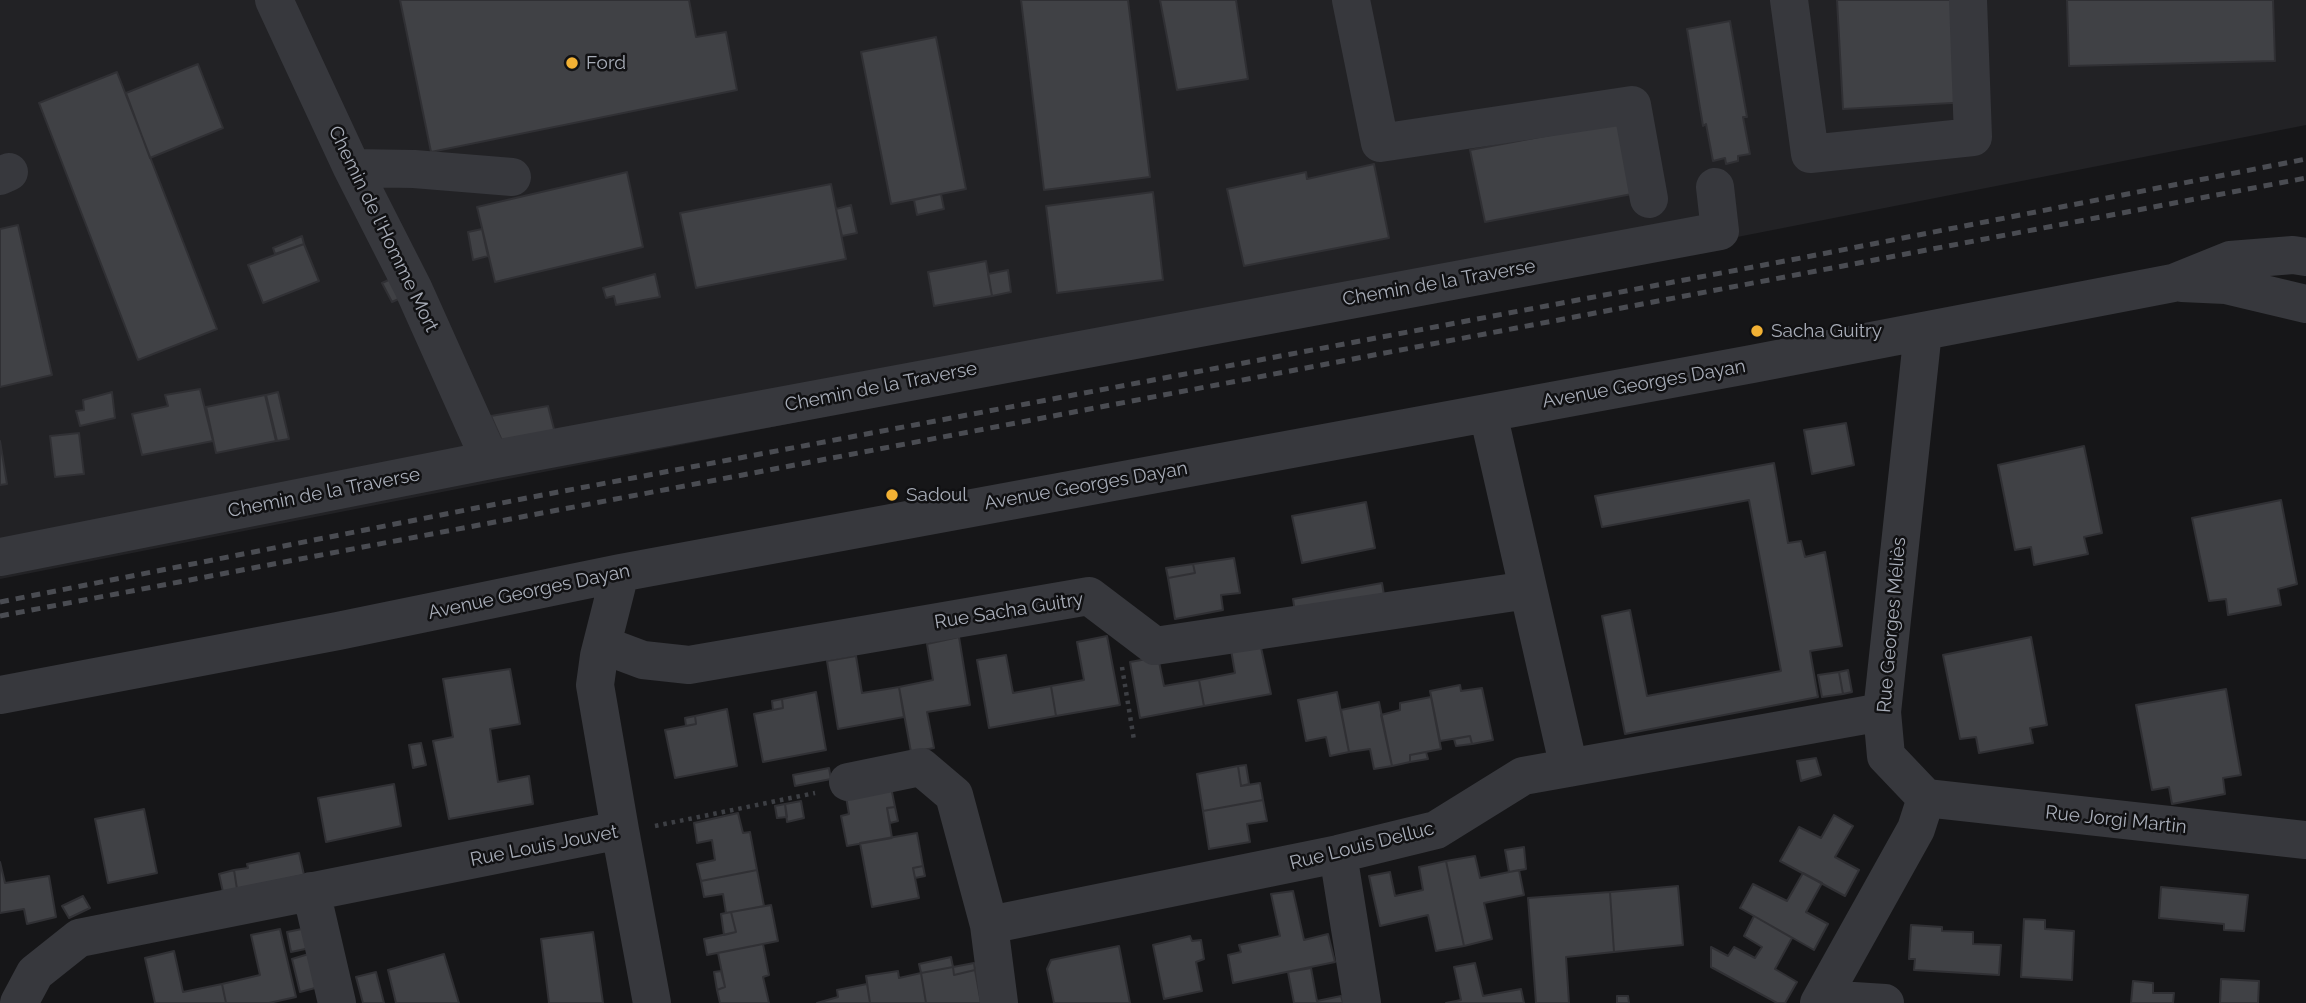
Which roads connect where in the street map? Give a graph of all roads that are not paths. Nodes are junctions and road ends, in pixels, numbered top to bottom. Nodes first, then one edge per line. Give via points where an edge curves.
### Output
1 (274, 0) edge
2 (1351, 0) edge
3 (1789, 0) edge
4 (1968, 0) edge
5 (352, 168) junction
6 (512, 177) dead end
7 (1715, 187) dead end
8 (1649, 200) dead end
9 (2306, 257) edge
10 (2173, 283) junction
11 (2306, 304) edge
12 (1923, 331) junction
13 (1488, 413) junction
14 (490, 460) junction
15 (0, 557) edge
16 (620, 573) junction
17 (1528, 590) junction
18 (603, 645) junction
19 (0, 695) edge
20 (1882, 712) junction
21 (1569, 768) junction
22 (848, 782) road end
23 (1926, 798) junction
24 (620, 830) junction
25 (2306, 840) edge
26 (1338, 854) junction
27 (311, 891) junction
28 (989, 925) junction
29 (1821, 1001) edge
30 (19, 1003) edge
31 (337, 1003) edge
32 (652, 1003) edge
33 (999, 1003) edge
34 (1363, 1003) edge
35 (1885, 1003) edge

1 - 5 street, Chemin de l'Homme Mort
2 - 8 street via 1380,143 1632,105
3 - 4 street via 1810,154 1973,137
5 - 6 street
5 - 14 street, Chemin de l'Homme Mort via 413,288
7 - 14 street, Chemin de la Traverse via 1720,231
9 - 10 street, Avenue Georges Dayan via 2230,260
10 - 11 street, Avenue Georges Dayan via 2226,285
10 - 12 street, Avenue Georges Dayan
12 - 13 street, Avenue Georges Dayan
12 - 20 street, Rue Georges Méliès
13 - 16 street, Avenue Georges Dayan
13 - 17 street
14 - 15 street, Chemin de la Traverse
16 - 18 street
16 - 19 street, Avenue Georges Dayan
17 - 18 street, Rue Sacha Guitry via 1155,646 1089,596 689,665 643,660
17 - 21 street
18 - 24 street via 595,685
20 - 21 street, Rue Louis Delluc
20 - 23 street, Rue Georges Méliès via 1886,756
21 - 26 street, Rue Louis Delluc via 1522,776 1436,830
22 - 28 street via 921,767 954,795
23 - 25 street, Rue Jorgi Martin
23 - 29 street via 1916,829
24 - 27 street, Rue Louis Jouvet
24 - 32 street
26 - 28 street, Rue Louis Delluc
26 - 34 street
27 - 30 street, Rue Louis Jouvet via 79,938 35,973
27 - 31 street
28 - 33 street
29 - 35 street

